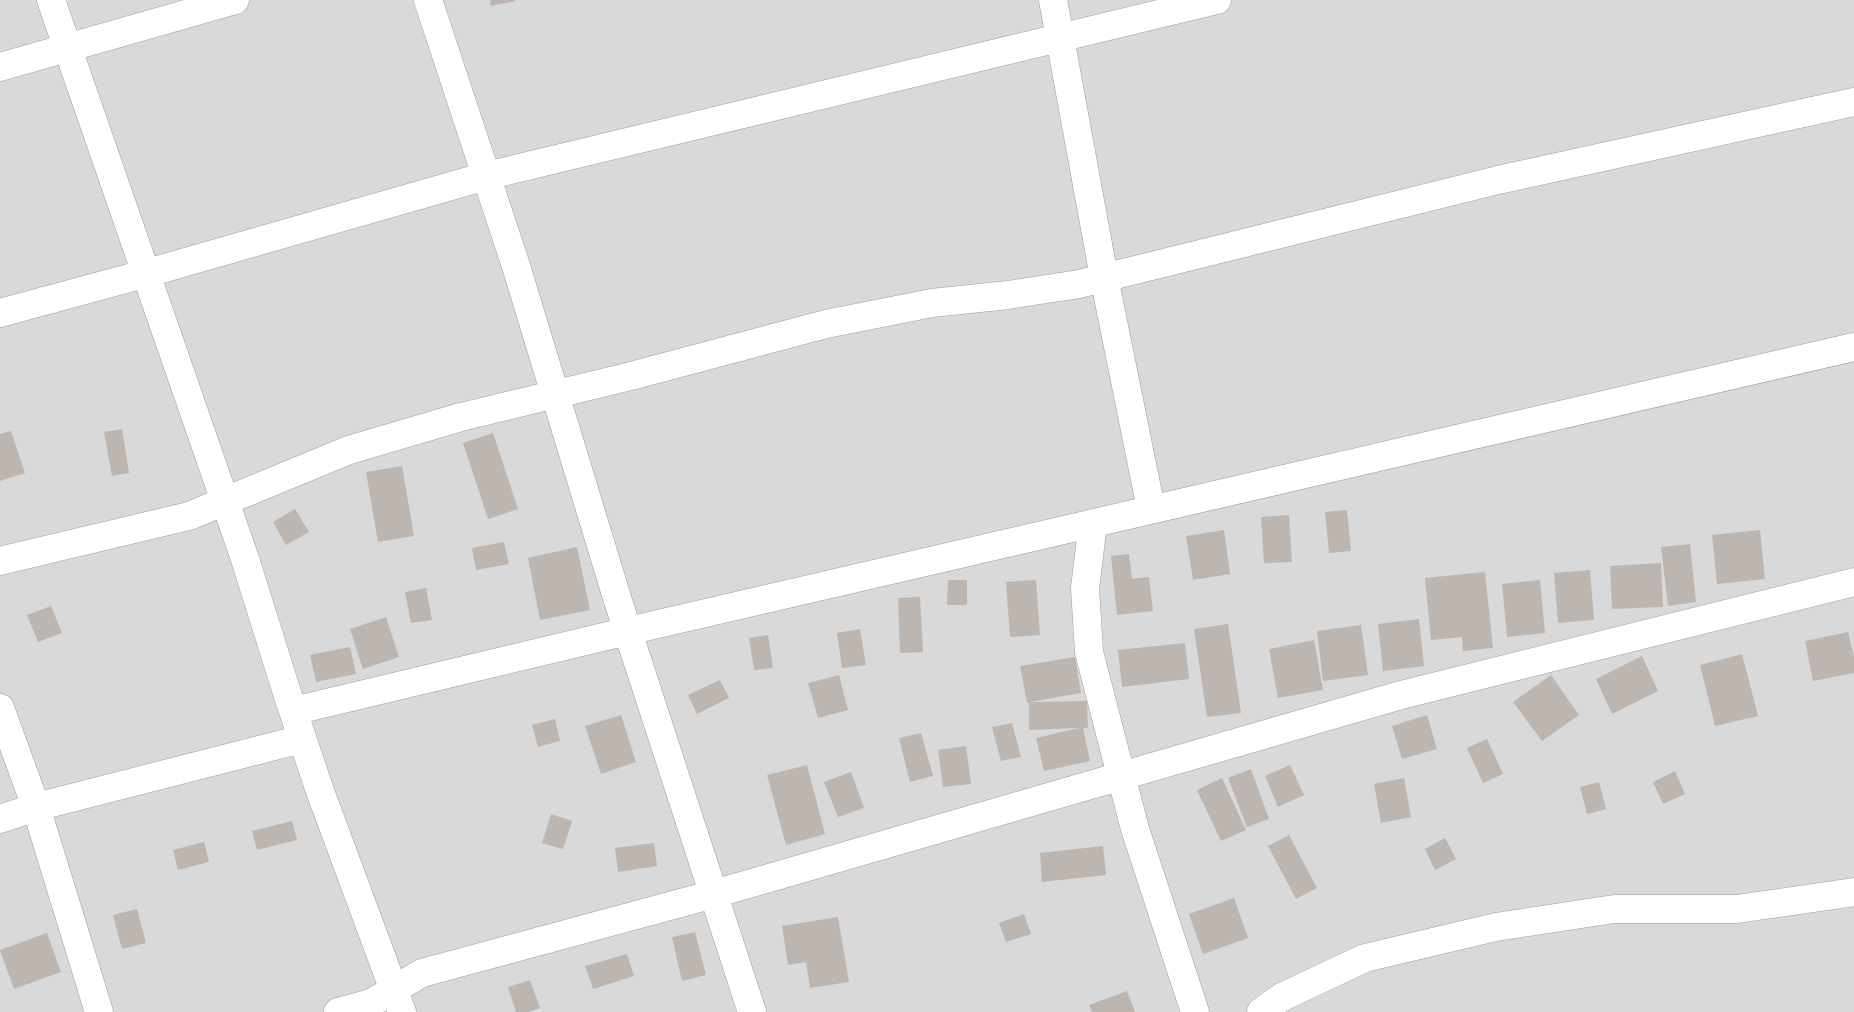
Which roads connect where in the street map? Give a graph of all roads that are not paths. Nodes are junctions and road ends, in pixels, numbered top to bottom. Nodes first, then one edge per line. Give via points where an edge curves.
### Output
1 (51, 0) edge
2 (235, 0) edge
3 (428, 0) edge
4 (1053, 0) edge
5 (1217, 0) edge
6 (1060, 37) junction
7 (67, 48) junction
8 (0, 67) edge
9 (1854, 102) edge
10 (486, 176) junction
11 (144, 274) junction
12 (1104, 277) junction
13 (0, 313) edge
14 (1854, 347) edge
15 (555, 395) junction
16 (224, 501) junction
17 (1151, 509) junction
18 (1092, 522) junction
19 (0, 561) edge
20 (1854, 582) edge
21 (628, 631) junction
22 (0, 708) edge
23 (293, 712) junction
24 (302, 739) junction
25 (1120, 776) junction
26 (36, 807) junction
27 (0, 819) edge
28 (1854, 892) edge
29 (714, 894) junction
30 (398, 1001) edge
31 (99, 1012) edge
32 (338, 1012) edge
33 (752, 1012) edge
34 (1195, 1012) edge
35 (1261, 1012) edge

1 - 7 street
2 - 7 street
3 - 10 street
4 - 6 street
5 - 6 street
6 - 10 street
6 - 12 street
7 - 8 street
7 - 11 street
9 - 12 street via 1498,180
10 - 11 street
10 - 15 street
11 - 13 street
11 - 16 street
12 - 15 street via 1008,295 932,303 826,324
12 - 17 street
14 - 17 street
15 - 16 street via 461,417 349,450
15 - 21 street
16 - 19 street via 189,516
16 - 23 street
17 - 18 street
18 - 21 street
18 - 25 street via 1085,588 1089,652
20 - 25 street via 1401,695
21 - 23 street
21 - 29 street
22 - 26 street
23 - 24 street
24 - 26 street
24 - 30 street
25 - 29 street
25 - 34 street
26 - 27 street
26 - 31 street
28 - 35 street via 1737,909 1614,909 1496,927 1365,958 1282,997
29 - 30 street via 422,973
29 - 33 street
30 - 32 street via 372,1003

